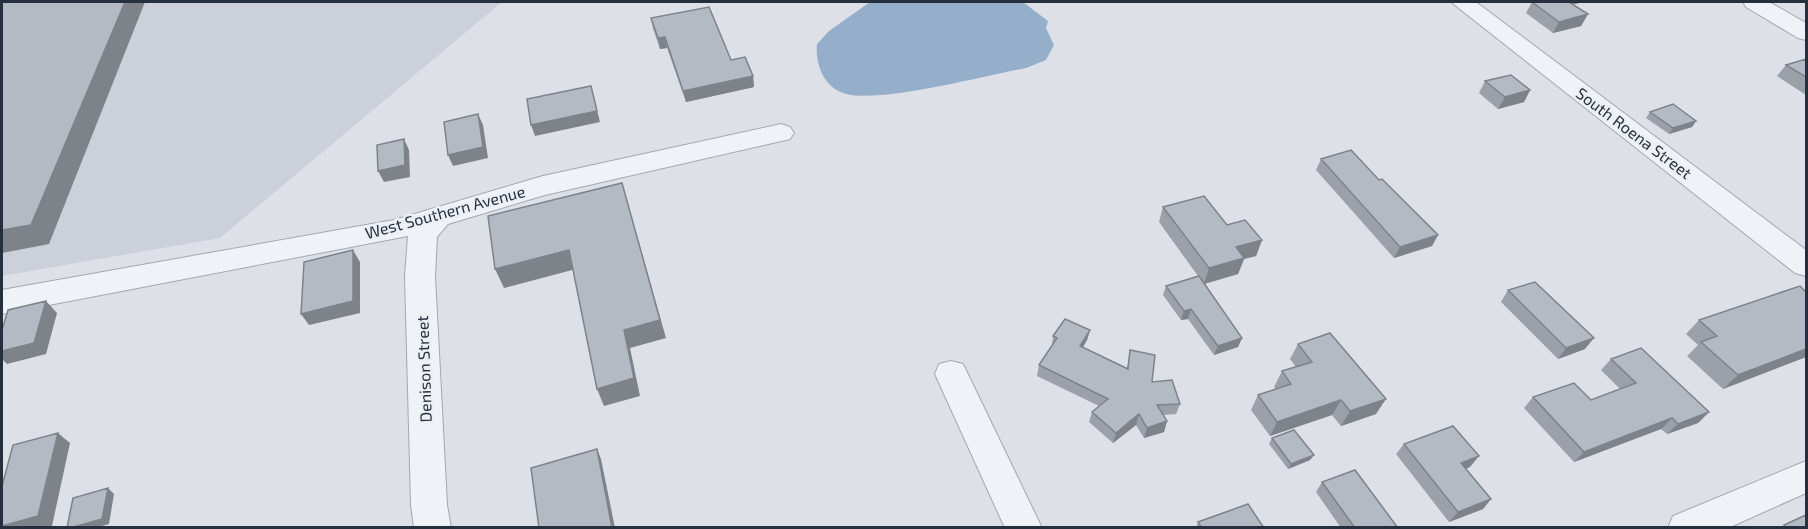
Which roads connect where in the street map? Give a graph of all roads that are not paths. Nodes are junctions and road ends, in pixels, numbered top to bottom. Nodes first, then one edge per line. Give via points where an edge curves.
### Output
1 (1462, 2) edge
2 (1754, 2) edge
3 (1806, 33) edge
4 (781, 133) dead end
5 (439, 216) junction
6 (1806, 265) edge
7 (2, 302) edge
8 (951, 374) dead end
9 (1806, 477) edge
10 (434, 528) edge
11 (1024, 528) edge
12 (1686, 528) edge

1 - 6 street, South Roena Street
2 - 3 street
4 - 5 street, West Southern Avenue via 543,186
5 - 7 street, West Southern Avenue via 394,230
5 - 10 street, Denison Street via 423,234 420,276 429,505
8 - 11 street
9 - 12 street

